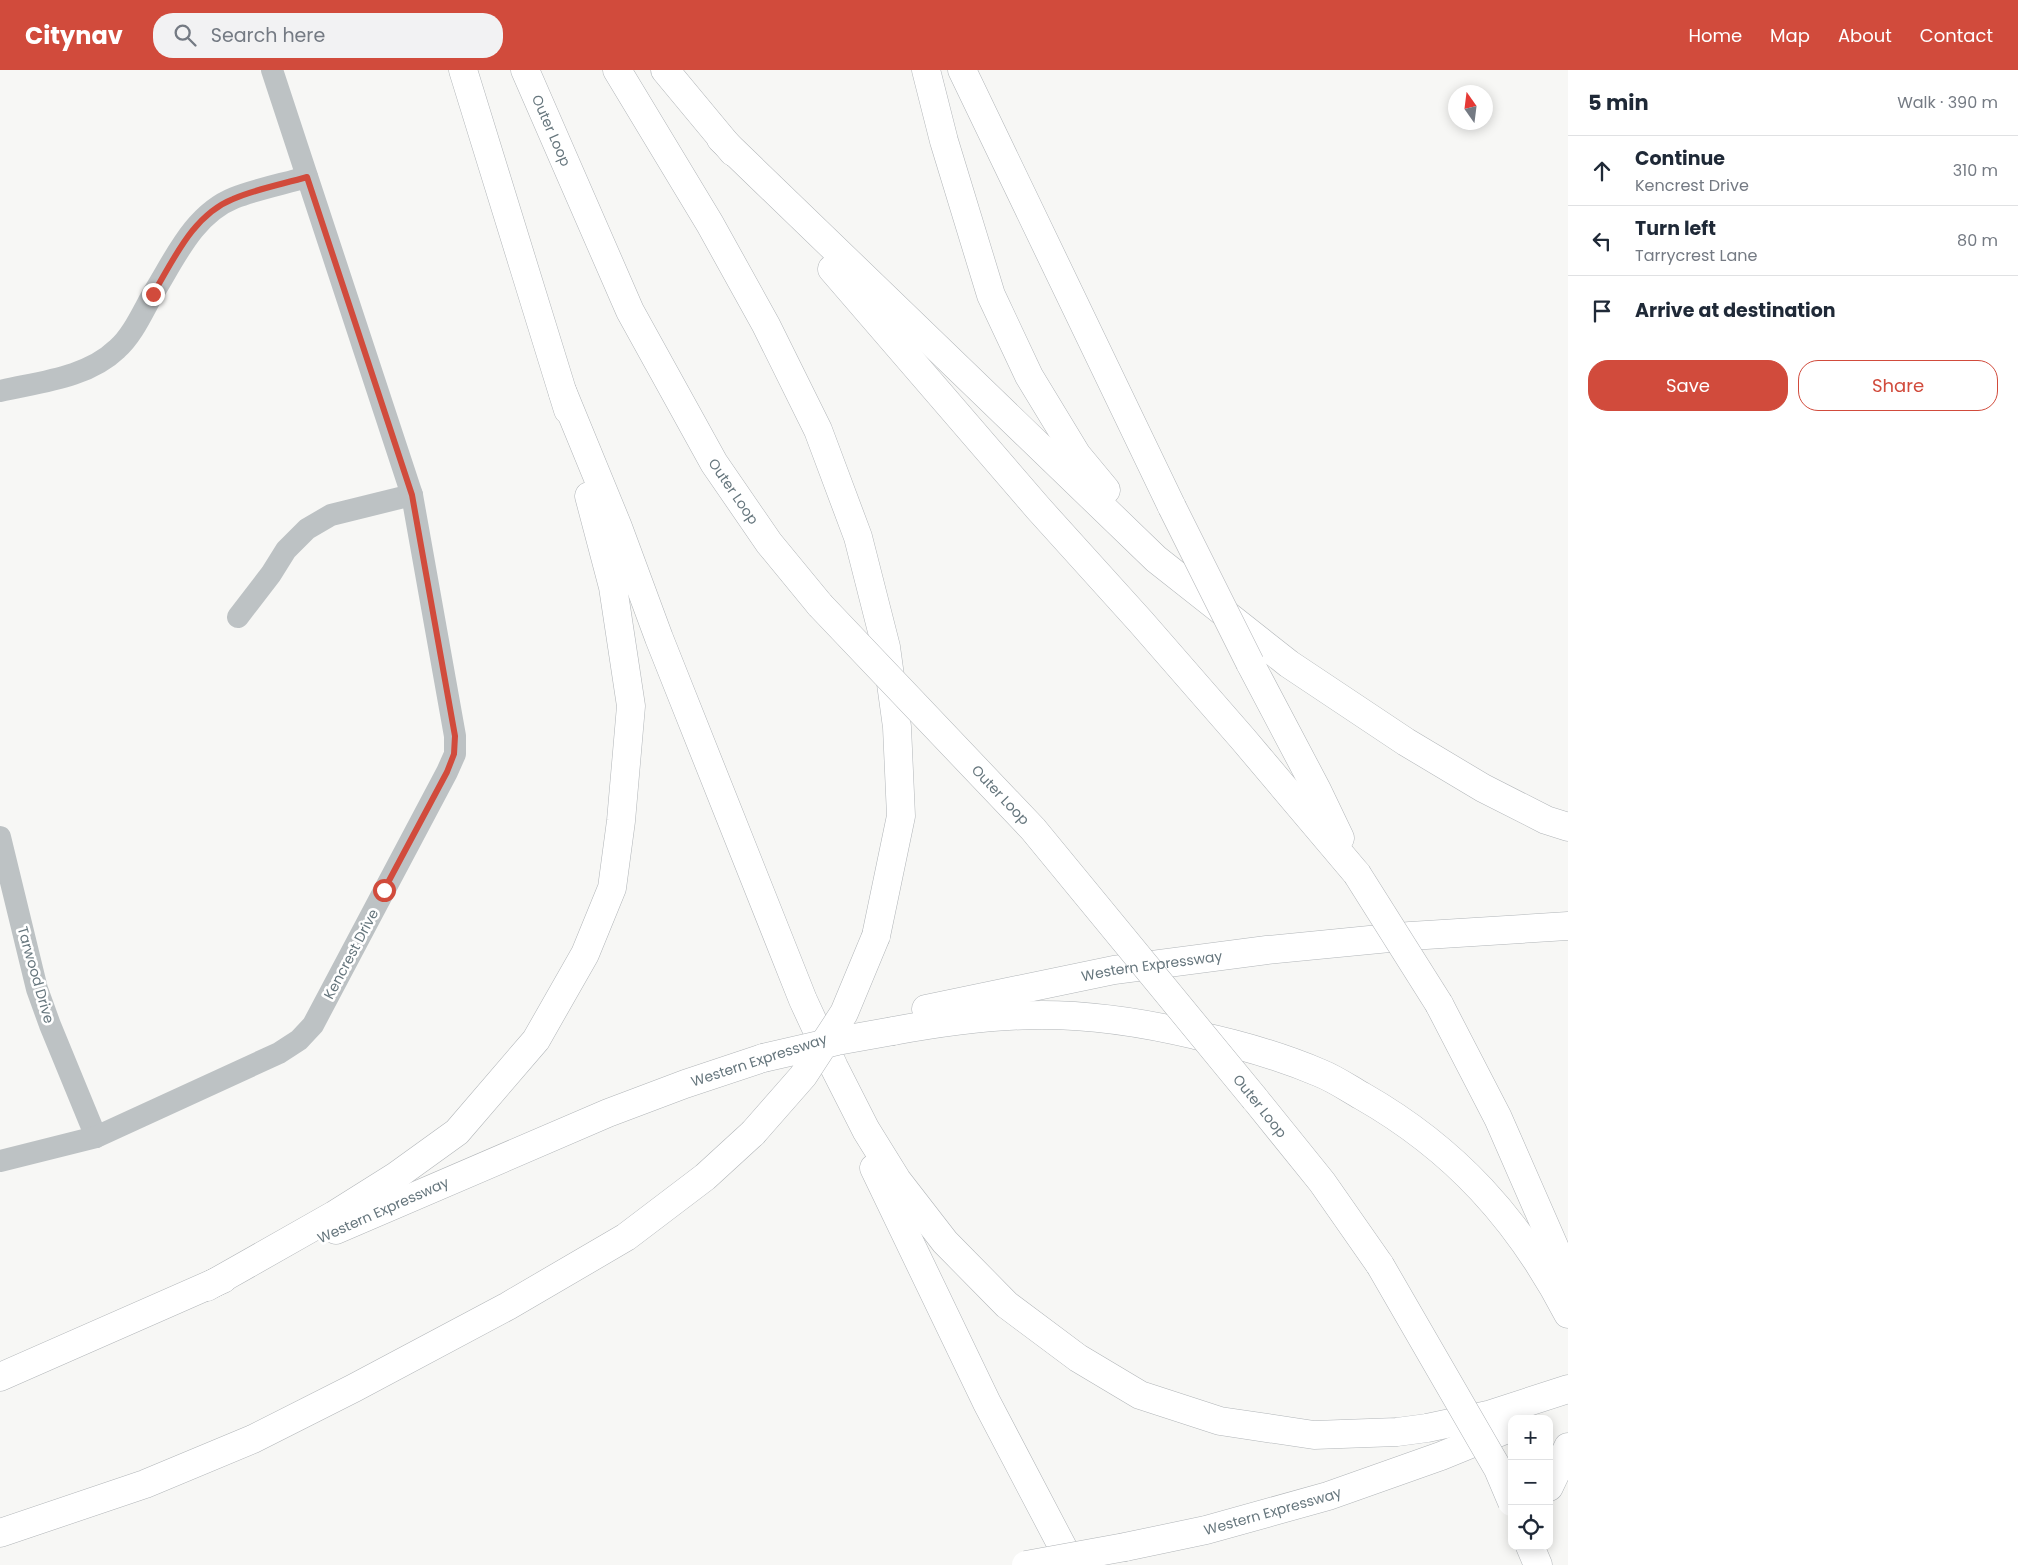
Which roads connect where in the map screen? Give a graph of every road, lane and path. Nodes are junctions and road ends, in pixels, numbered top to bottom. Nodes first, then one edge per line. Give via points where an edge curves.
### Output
1 (272, 70) edge
2 (463, 70) edge
3 (525, 70) edge
4 (617, 70) edge
5 (665, 70) edge
6 (926, 70) edge
7 (962, 70) edge
8 (721, 139) junction
9 (307, 177) junction
10 (0, 391) edge
11 (563, 393) junction
12 (412, 495) junction
13 (1179, 578) junction
14 (238, 617) dead end
15 (1568, 827) edge
16 (0, 837) edge
17 (1357, 874) junction
18 (1568, 926) edge
19 (889, 1025) junction
20 (866, 1130) junction
21 (96, 1137) junction
22 (0, 1161) edge
23 (1550, 1260) junction
24 (1568, 1278) edge
25 (207, 1286) junction
26 (1568, 1314) edge
27 (0, 1378) edge
28 (1568, 1389) edge
29 (1568, 1400) edge
30 (1537, 1415) edge
31 (1497, 1426) edge
32 (1568, 1447) edge
33 (1553, 1479) edge
34 (1508, 1493) edge
35 (0, 1533) edge
36 (1527, 1550) edge
37 (1531, 1550) edge
38 (1026, 1565) edge
39 (1072, 1565) edge
40 (1521, 1565) edge
41 (1538, 1565) edge

1 - 9 street, Kencrest Drive
2 - 11 highway
3 - 34 highway, Outer Loop, bridge via 634,319 714,463 769,543 820,605 1033,829 1322,1182 1380,1265 1498,1469
4 - 35 highway, bridge via 710,224 766,325 818,430 858,537 886,647 897,727 901,816 876,936 844,1013 803,1076 753,1134 705,1177 626,1237 508,1306 253,1439 145,1484
5 - 8 highway
6 - 13 highway via 991,295 1029,376 1077,455
7 - 17 highway, bridge via 1172,507
8 - 13 highway
8 - 17 highway
9 - 10 street via 233,199 198,223 118,349 97,364 71,374
9 - 12 street, Kencrest Drive
11 - 20 highway via 803,1000
11 - 25 highway via 613,587 631,706 612,888 585,954 536,1040 457,1132 334,1215
12 - 14 street via 331,515 307,529 286,550
12 - 21 street, Kencrest Drive via 455,736 454,754 447,772 313,1026 279,1053
13 - 15 highway via 1289,664 1406,742 1483,788 1546,820
16 - 21 street, Tarwood Drive via 37,989
17 - 23 highway, bridge via 1439,1004 1498,1118
18 - 19 highway, Western Expressway via 1410,936 1114,970 969,999
19 - 23 highway via 1015,1016 1098,1018 1145,1024 1241,1045 1322,1073 1385,1110 1442,1151
19 - 25 highway, Western Expressway, bridge via 763,1058 608,1113
20 - 31 highway via 897,1180 945,1242 1007,1305 1078,1358 1140,1395 1220,1421 1314,1435 1397,1432 1443,1425
20 - 39 highway via 879,1180 987,1403
21 - 22 street, Kencrest Drive
23 - 24 highway
23 - 26 highway
25 - 27 highway, Western Expressway
28 - 31 highway
29 - 30 highway
31 - 38 highway, Western Expressway, bridge via 1328,1496 1206,1530
32 - 33 highway
36 - 40 highway
37 - 41 highway

